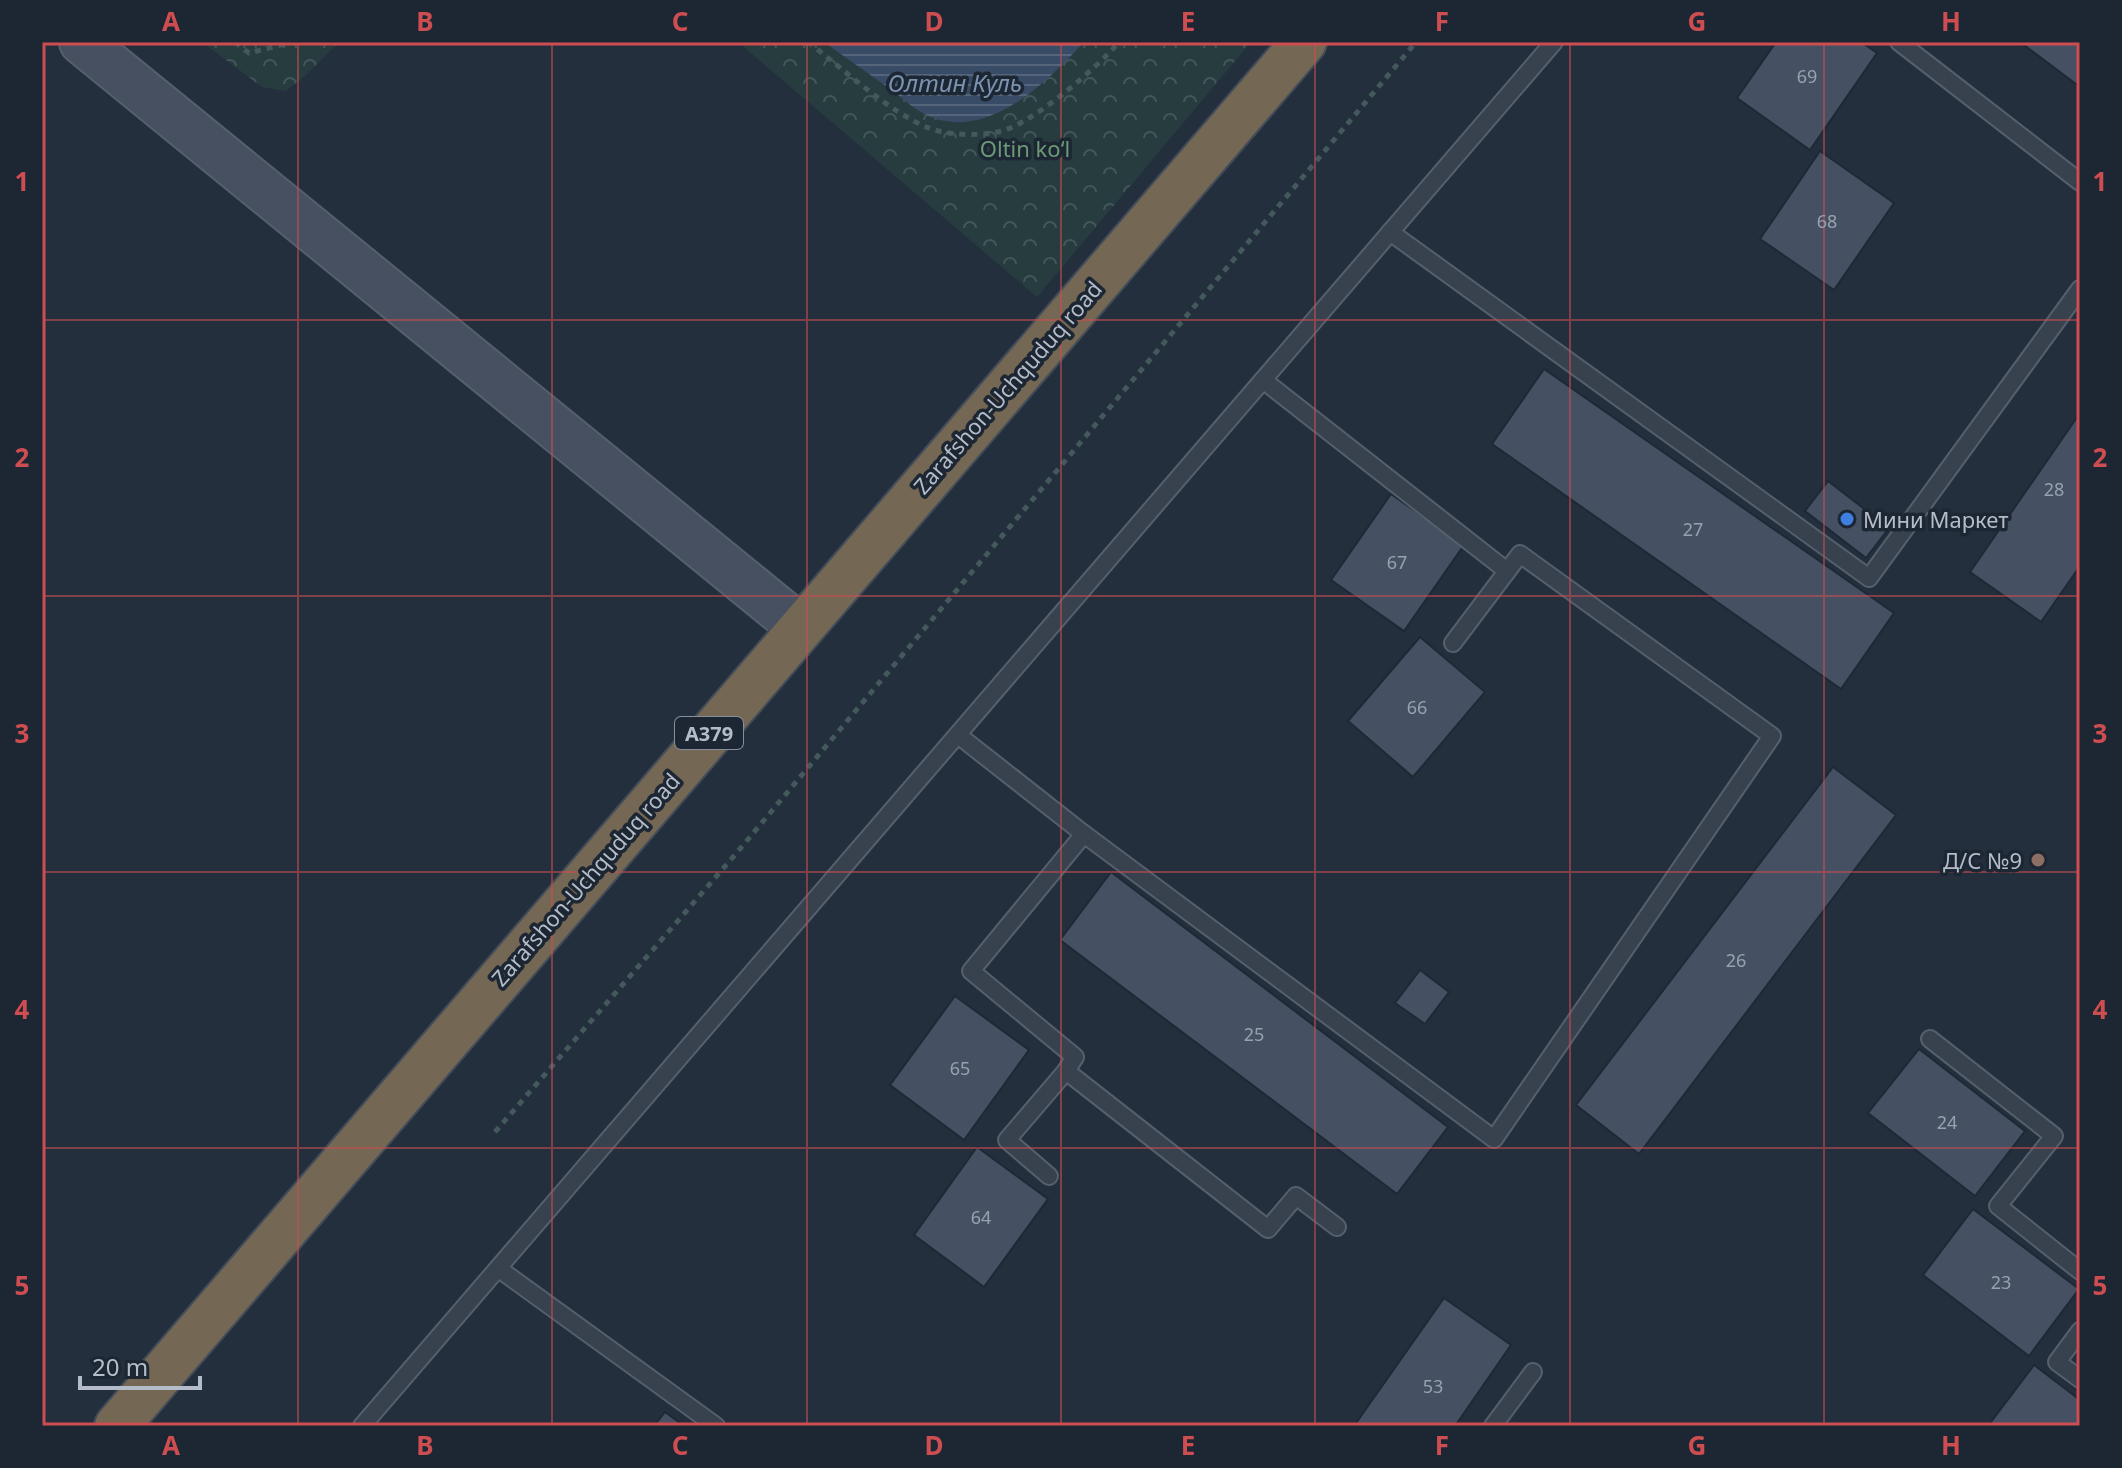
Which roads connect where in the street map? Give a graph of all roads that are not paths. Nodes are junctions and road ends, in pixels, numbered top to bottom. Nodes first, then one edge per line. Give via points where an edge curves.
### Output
1 (82, 42) edge
2 (1304, 42) edge
3 (1554, 42) edge
4 (1899, 42) edge
5 (2080, 182) edge
6 (1390, 232) junction
7 (2080, 289) edge
8 (1263, 380) junction
9 (1507, 571) junction
10 (800, 627) junction
11 (1453, 643) dead end
12 (958, 735) junction
13 (1084, 834) junction
14 (1930, 1039) dead end
15 (1066, 1071) junction
16 (1049, 1176) dead end
17 (1337, 1227) dead end
18 (499, 1269) junction
19 (2080, 1271) edge
20 (2080, 1331) edge
21 (1533, 1372) dead end
22 (2080, 1379) edge
23 (117, 1426) edge
24 (362, 1426) edge
25 (716, 1426) edge
26 (1493, 1426) edge

1 - 10 street
2 - 10 highway, Zarafshon-Uchquduq road / A379
3 - 6 lane
4 - 5 lane
6 - 7 lane via 1869,578
6 - 8 lane
8 - 9 lane
8 - 12 lane
9 - 11 lane
9 - 13 lane via 1520,554 1772,736 1494,1139
10 - 23 highway, Zarafshon-Uchquduq road / A379
12 - 13 lane
12 - 18 lane
13 - 15 lane via 971,971 1075,1057
14 - 19 lane via 2054,1136 1998,1206
15 - 16 lane via 1007,1140
15 - 17 lane via 1268,1229 1296,1196
18 - 24 lane
18 - 25 lane
20 - 22 lane via 2057,1362
21 - 26 lane

